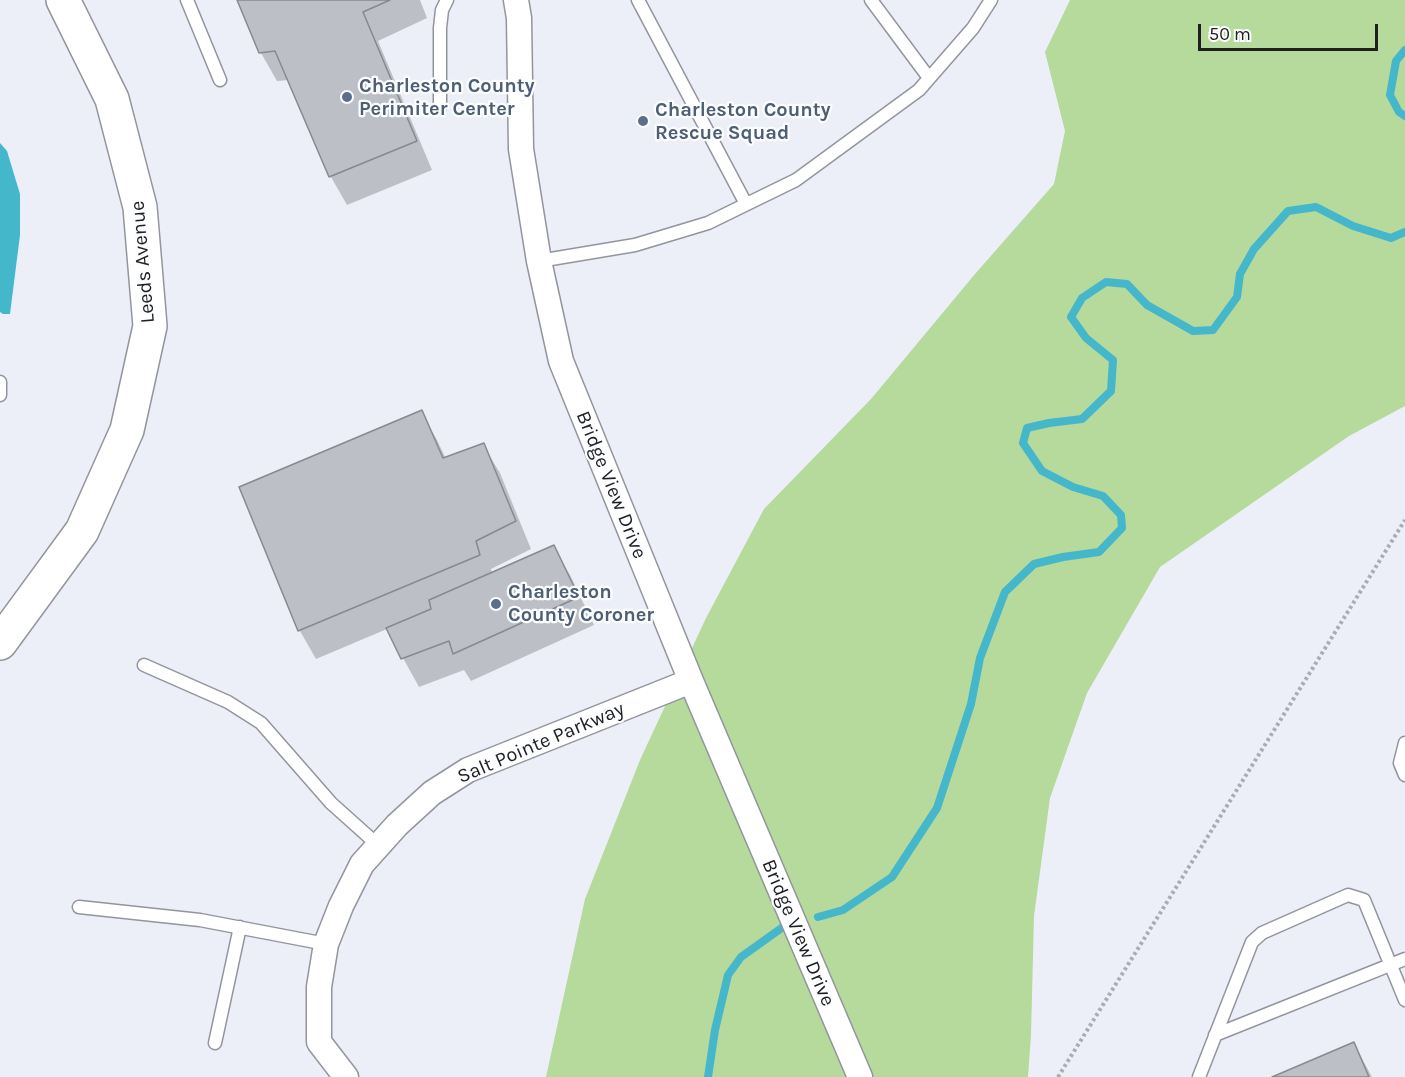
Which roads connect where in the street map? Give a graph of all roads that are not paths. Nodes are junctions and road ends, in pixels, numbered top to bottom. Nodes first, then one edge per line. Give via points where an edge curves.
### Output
1 (63, 0) edge
2 (187, 0) edge
3 (447, 0) edge
4 (516, 0) edge
5 (638, 0) edge
6 (872, 0) edge
7 (991, 0) edge
8 (929, 78) junction
9 (220, 80) dead end
10 (440, 107) dead end
11 (746, 204) junction
12 (539, 261) junction
13 (0, 382) edge
14 (0, 395) edge
15 (0, 643) edge
16 (144, 665) dead end
17 (691, 681) junction
18 (1404, 750) edge
19 (1405, 775) edge
20 (379, 846) junction
21 (79, 907) dead end
22 (240, 927) junction
23 (326, 944) junction
24 (1405, 959) edge
25 (1391, 965) junction
26 (1405, 1000) edge
27 (1215, 1035) junction
28 (215, 1043) dead end
29 (346, 1077) edge
30 (860, 1077) edge
31 (1198, 1077) edge

1 - 15 street, Leeds Avenue via 112,99 140,207 150,326 127,430 82,531
2 - 9 lane
3 - 10 lane via 440,28
4 - 12 street, Bridge View Drive via 521,149
5 - 11 lane
6 - 8 lane
7 - 8 lane via 973,28
8 - 11 lane via 919,90 796,180
11 - 12 lane via 708,223 634,245
12 - 17 street, Bridge View Drive via 561,361
13 - 14 lane
16 - 20 lane via 228,702 261,723 331,803
17 - 20 street, Salt Pointe Parkway via 468,770 432,793
17 - 30 street, Bridge View Drive
18 - 19 lane via 1400,763
20 - 23 street, Salt Pointe Parkway via 362,864
21 - 22 lane
22 - 23 lane
22 - 28 lane
23 - 29 street, Salt Pointe Parkway via 318,987 318,1042
24 - 25 lane
25 - 26 lane
25 - 27 lane
25 - 27 lane via 1364,900 1348,895 1262,933 1252,942
27 - 31 lane

